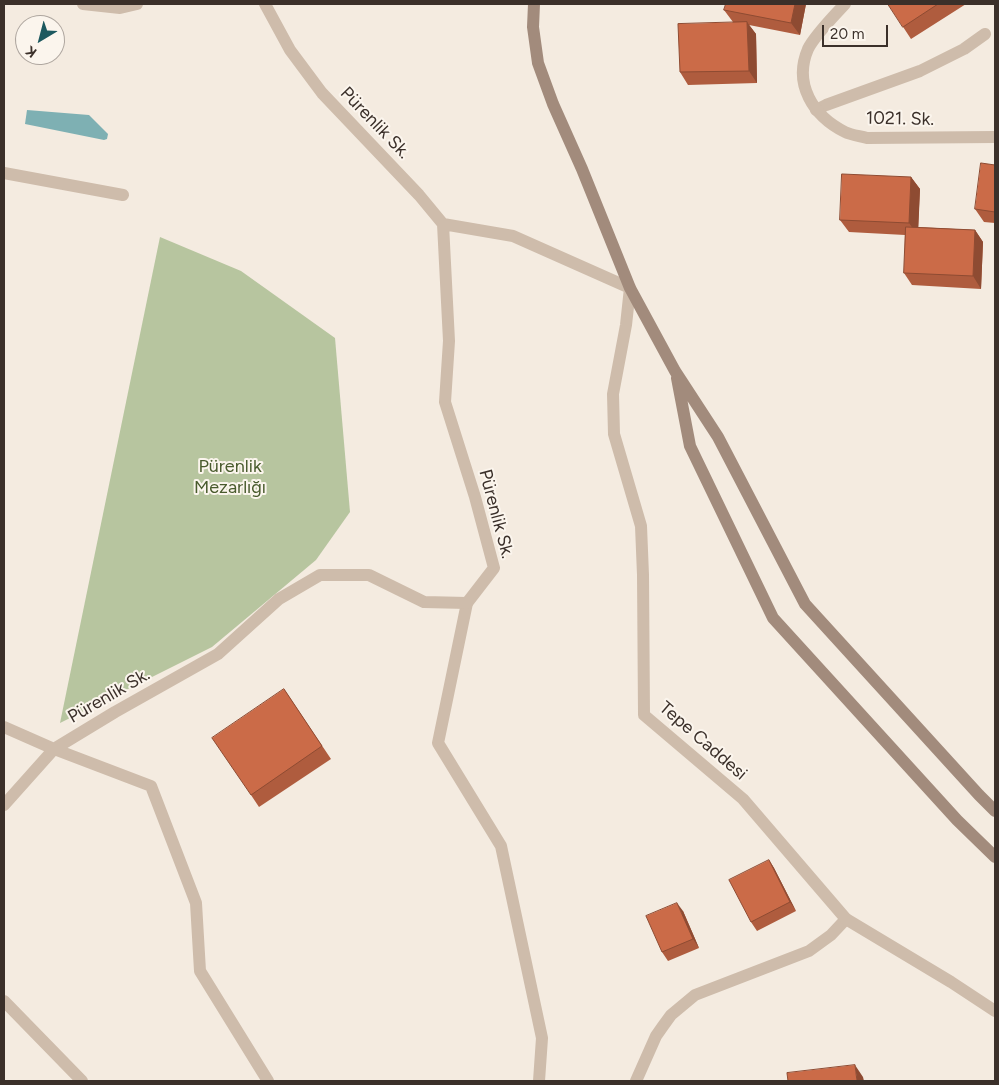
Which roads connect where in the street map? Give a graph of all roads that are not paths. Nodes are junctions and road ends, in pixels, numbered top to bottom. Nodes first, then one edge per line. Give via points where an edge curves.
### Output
1 (83, 4) edge
2 (137, 4) edge
3 (265, 4) edge
4 (534, 4) edge
5 (845, 4) edge
6 (984, 34) dead end
7 (816, 110) junction
8 (995, 137) edge
9 (4, 173) edge
10 (124, 195) dead end
11 (443, 224) junction
12 (630, 288) junction
13 (675, 371) junction
14 (468, 603) junction
15 (4, 728) edge
16 (54, 749) junction
17 (4, 805) edge
18 (995, 811) edge
19 (995, 857) edge
20 (846, 919) junction
21 (6, 1009) edge
22 (995, 1011) edge
23 (82, 1081) edge
24 (268, 1081) edge
25 (539, 1081) edge
26 (636, 1081) edge

1 - 2 street via 120,8
3 - 11 street, Pürenlik Sk. via 290,50 322,93
4 - 12 street via 538,62
5 - 7 street, 1021. Sk. via 817,36 803,64 807,94
6 - 7 street via 957,53 920,71
7 - 8 street, 1021. Sk. via 847,133 867,138
9 - 10 street
11 - 12 street via 513,236
11 - 14 street, Pürenlik Sk. via 449,341 445,402 494,568
12 - 13 street
12 - 20 street, Tepe Caddesi via 612,394 614,434 641,526 644,714 743,799
13 - 18 street via 718,437 805,604
13 - 19 street via 690,446 773,618 957,820
14 - 16 street, Pürenlik Sk. via 424,602 370,575 320,575 279,599 218,654
14 - 25 street via 438,743 501,846 542,1038
15 - 16 street
16 - 17 street, Pürenlik Sk.
16 - 24 street via 151,786 196,903 200,971
20 - 22 street, Tepe Caddesi
20 - 26 street via 831,935 809,950 695,995 671,1015 656,1036
21 - 23 street

